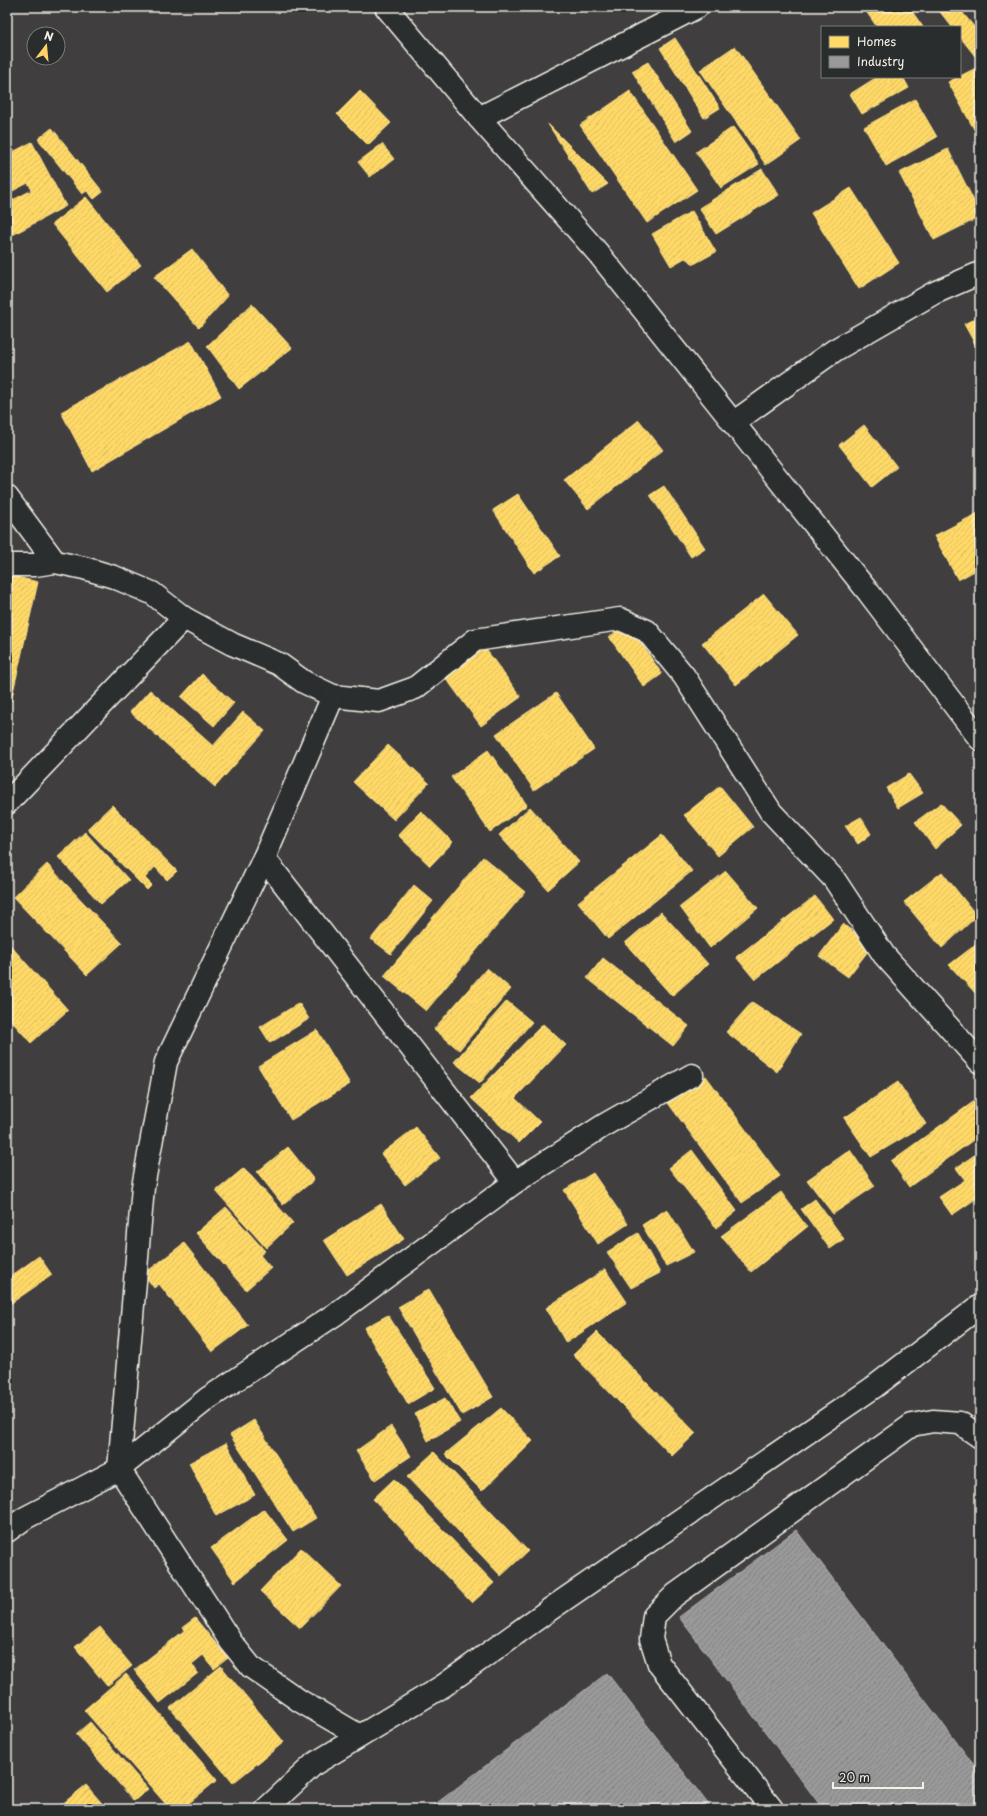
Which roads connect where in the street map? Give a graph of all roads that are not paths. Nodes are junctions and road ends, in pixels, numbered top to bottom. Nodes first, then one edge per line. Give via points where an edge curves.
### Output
1 (386, 7) edge
2 (697, 7) edge
3 (479, 118) junction
4 (980, 273) edge
5 (733, 423) junction
6 (7, 496) edge
7 (55, 562) junction
8 (7, 565) edge
9 (184, 618) junction
10 (334, 696) junction
11 (980, 739) edge
12 (7, 803) edge
13 (264, 858) junction
14 (980, 1062) edge
15 (692, 1075) dead end
16 (514, 1182) junction
17 (980, 1306) edge
18 (980, 1438) edge
19 (119, 1469) junction
20 (7, 1531) edge
21 (360, 1736) junction
22 (266, 1809) edge
23 (772, 1809) edge

1 - 3 street
2 - 3 street
3 - 5 street via 598,253
4 - 5 street via 934,293 835,350
5 - 11 street via 869,593
6 - 7 street
7 - 8 street via 35,566
7 - 9 street via 114,577 152,593
9 - 10 street via 232,644 279,664 304,682
9 - 12 street
10 - 13 street
10 - 14 street via 379,702 415,688 475,640 620,619 647,631 684,676 771,812 834,879 884,955
13 - 16 street
13 - 19 street via 166,1062 143,1187
15 - 16 street via 606,1124
16 - 19 street via 337,1313 207,1399
17 - 21 street via 874,1387 549,1610 444,1686
18 - 23 street via 960,1423 933,1421 912,1425 675,1595 654,1616 650,1639 659,1664
19 - 20 street via 26,1518
19 - 21 street via 231,1642 251,1667 300,1701
21 - 22 street via 314,1764

